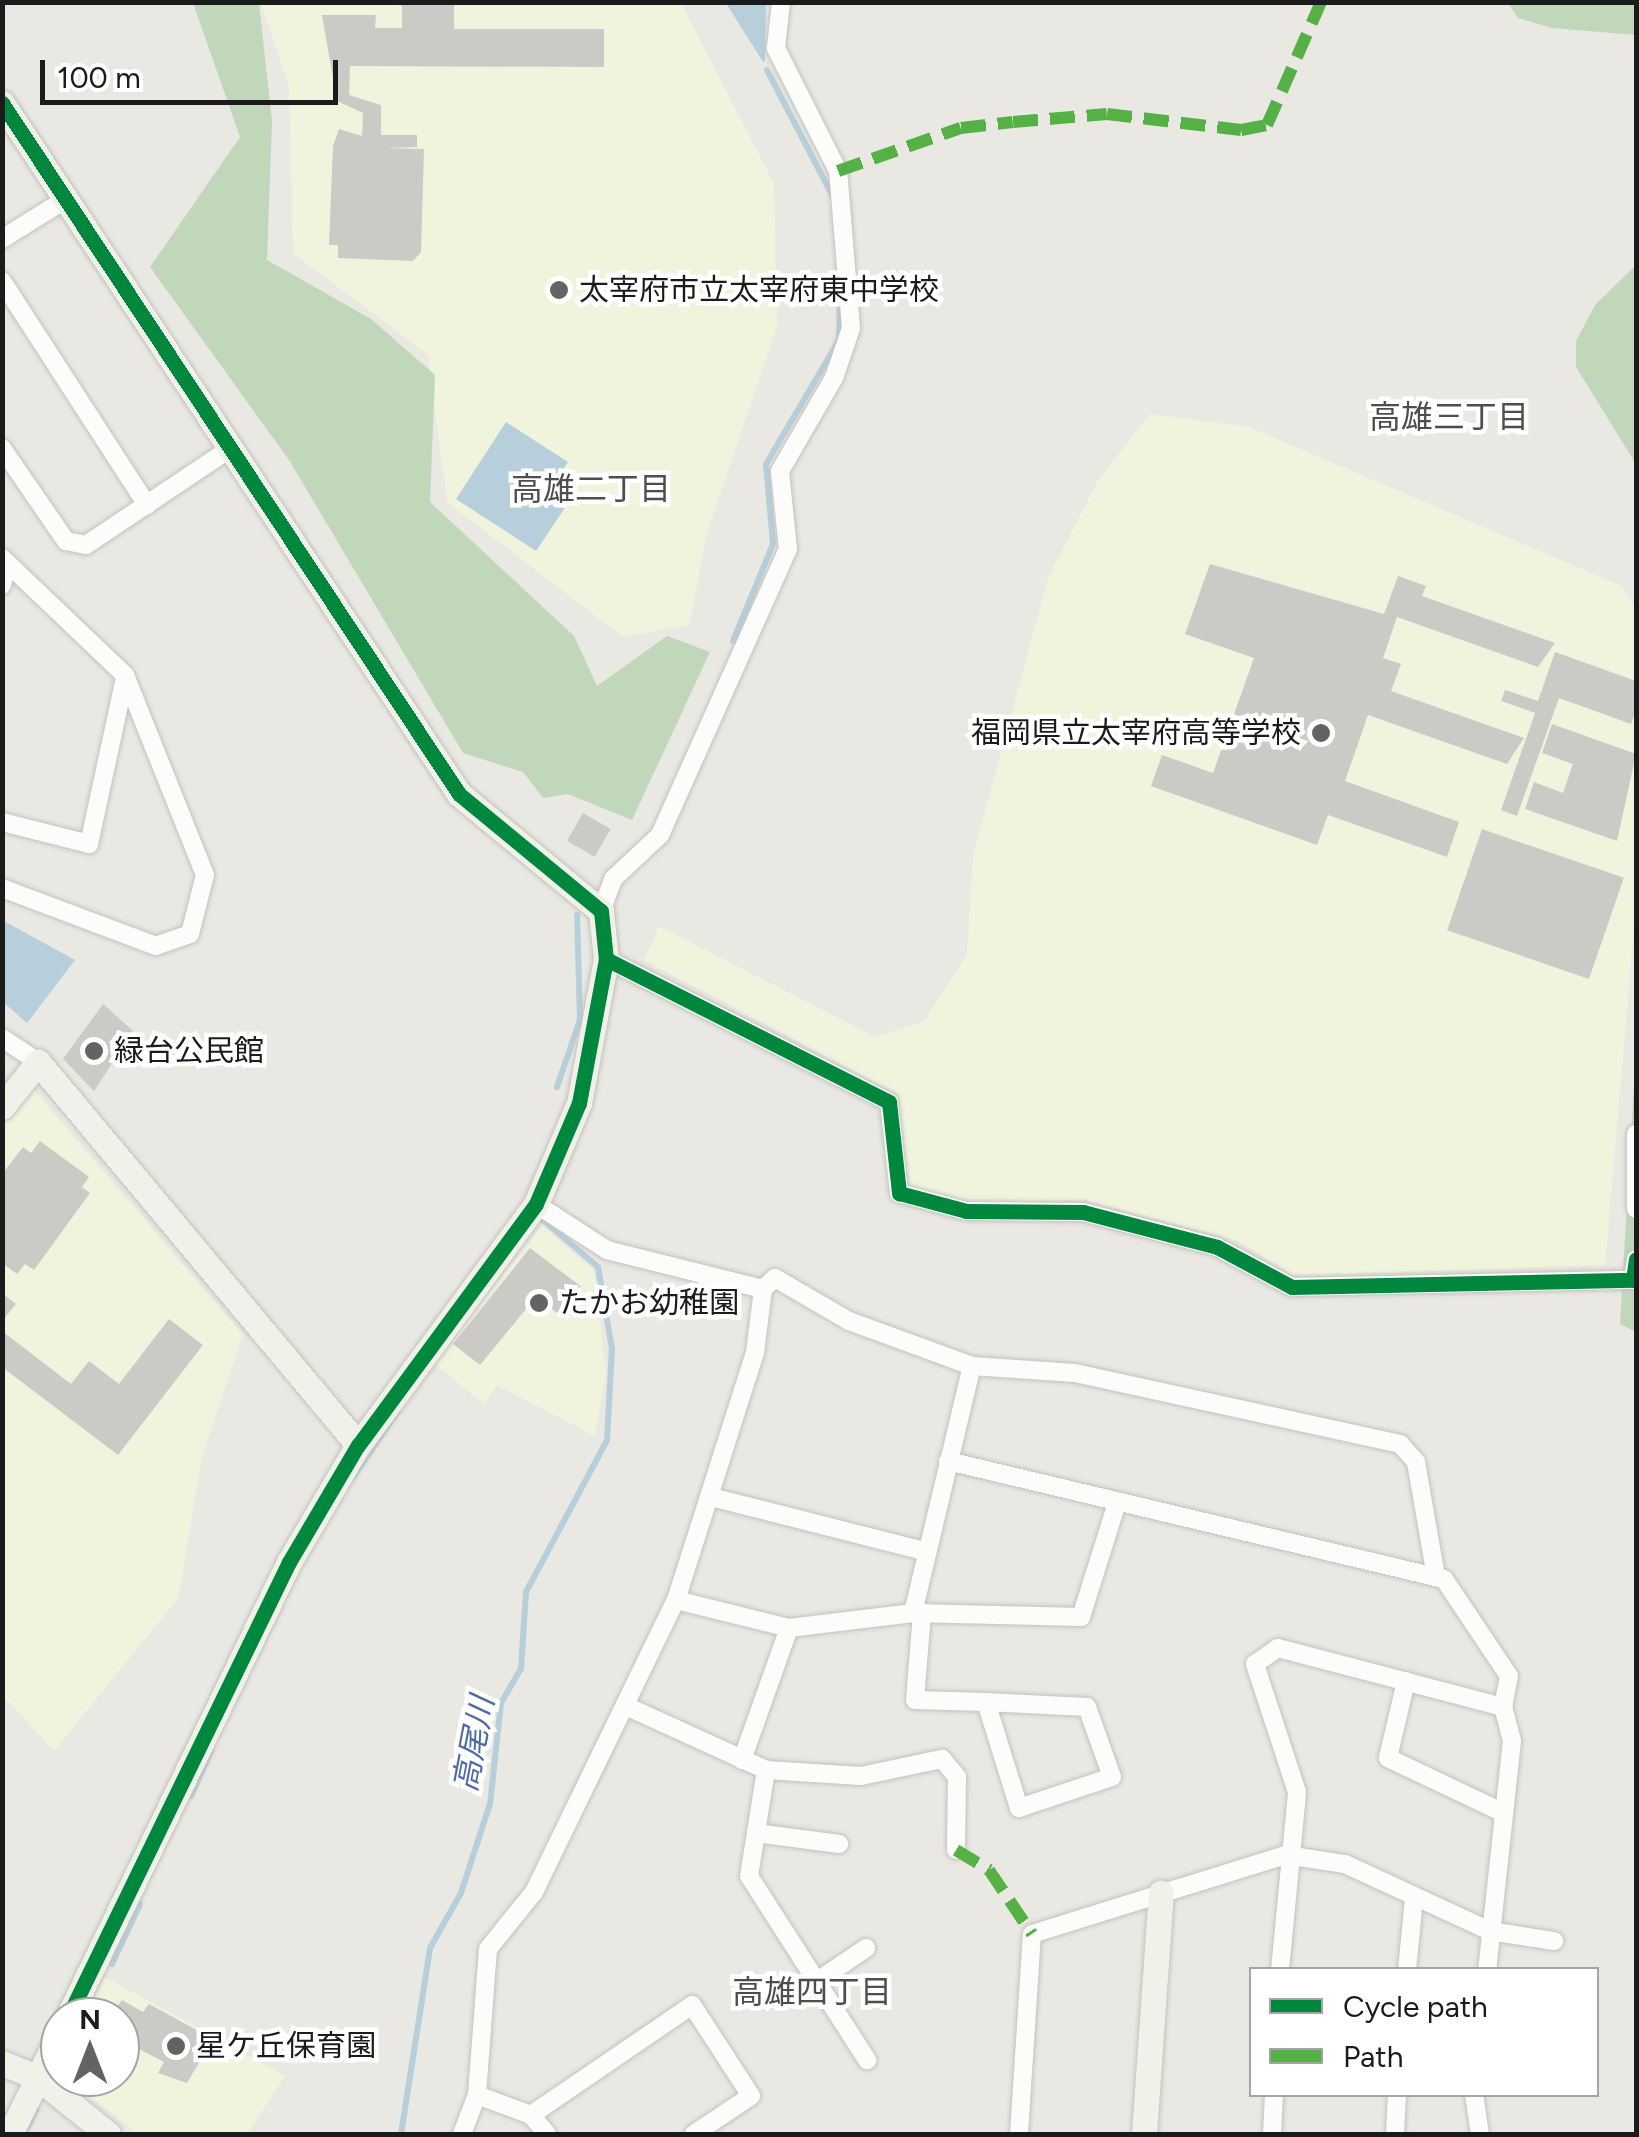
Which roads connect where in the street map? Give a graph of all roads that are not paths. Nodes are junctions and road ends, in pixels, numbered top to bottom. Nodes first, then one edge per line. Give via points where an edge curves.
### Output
1 (781, 2) edge
2 (2, 103) edge
3 (66, 198) junction
4 (2, 239) edge
5 (2, 281) edge
6 (2, 448) edge
7 (232, 448) junction
8 (147, 505) junction
9 (5, 561) edge
10 (2, 586) edge
11 (125, 675) junction
12 (2, 822) edge
13 (2, 888) edge
14 (601, 912) junction
15 (606, 959) junction
16 (2, 1038) edge
17 (38, 1062) junction
18 (2, 1108) edge
19 (1636, 1134) edge
20 (536, 1204) junction
21 (1636, 1209) edge
22 (1636, 1259) edge
23 (763, 1290) junction
24 (972, 1366) junction
25 (358, 1445) junction
26 (948, 1461) junction
27 (711, 1497) junction
28 (1117, 1503) junction
29 (925, 1551) junction
30 (1436, 1577) junction
31 (676, 1600) junction
32 (917, 1613) junction
33 (789, 1628) junction
34 (1406, 1681) junction
35 (986, 1702) junction
36 (1503, 1706) junction
37 (628, 1707) junction
38 (742, 1760) junction
39 (766, 1770) junction
40 (1504, 1813) junction
41 (756, 1833) junction
42 (839, 1844) dead end
43 (956, 1850) dead end
44 (1286, 1856) junction
45 (1161, 1893) junction
46 (1414, 1898) junction
47 (1490, 1931) junction
48 (1554, 1941) dead end
49 (866, 1948) dead end
50 (1280, 1967) edge
51 (1407, 1967) edge
52 (1487, 1967) edge
53 (819, 1980) junction
54 (78, 1997) edge
55 (867, 2060) dead end
56 (2, 2063) edge
57 (40, 2074) edge
58 (38, 2078) junction
59 (478, 2094) junction
60 (1274, 2097) edge
61 (1397, 2097) edge
62 (1474, 2097) edge
63 (532, 2115) junction
64 (10, 2134) edge
65 (108, 2134) edge
66 (462, 2134) edge
67 (547, 2134) edge
68 (694, 2134) edge
69 (1019, 2134) edge
70 (1144, 2134) edge
71 (1272, 2134) edge
72 (1396, 2134) edge
73 (1480, 2134) edge

1 - 14 street via 776,48 838,171 850,224 848,341 780,471 788,550 660,836 613,879
2 - 3 street
3 - 4 street
3 - 7 street
5 - 8 street
6 - 8 street via 66,541 86,545
7 - 8 street
7 - 14 street via 460,794
9 - 10 street
9 - 11 street
11 - 12 street via 89,844
11 - 13 street via 205,875 196,923 181,942 156,946
14 - 15 street
15 - 20 street via 579,1103
15 - 22 street via 889,1102 899,1192 966,1211 1083,1212 1216,1246 1292,1288 1633,1280
16 - 17 street
17 - 18 street
17 - 25 street
19 - 21 street
20 - 23 street via 606,1250
20 - 25 street
23 - 24 street via 776,1278 849,1321
23 - 27 street via 754,1353
24 - 26 street
24 - 30 street via 1075,1373 1400,1444 1416,1462
25 - 54 street via 250,1636
26 - 28 street
26 - 29 street
27 - 29 street
27 - 31 street
28 - 30 street
28 - 32 street via 1081,1616
29 - 32 street
30 - 36 street via 1508,1672
31 - 33 street
31 - 37 street
32 - 33 street
32 - 35 street via 916,1700
33 - 38 street
34 - 36 street
34 - 40 street via 1388,1758
34 - 44 street via 1278,1648 1256,1664 1297,1792
35 - 35 street via 1087,1707 1112,1777 1019,1808
36 - 40 street via 1512,1742
37 - 38 street
37 - 59 street via 534,1892 488,1949
38 - 39 street
39 - 41 street
39 - 43 street via 860,1776 942,1759 956,1777
40 - 47 street
41 - 42 street
41 - 53 street via 749,1876
44 - 45 street
44 - 46 street via 1345,1864
44 - 50 street
45 - 69 street via 1032,1934
45 - 70 street
46 - 47 street
46 - 51 street
47 - 48 street
47 - 52 street
49 - 53 street
53 - 55 street
56 - 58 street
57 - 58 street
58 - 64 street
58 - 65 street
59 - 63 street
59 - 66 street
60 - 71 street
61 - 72 street
62 - 73 street
63 - 67 street
63 - 68 street via 692,2005 751,2096

